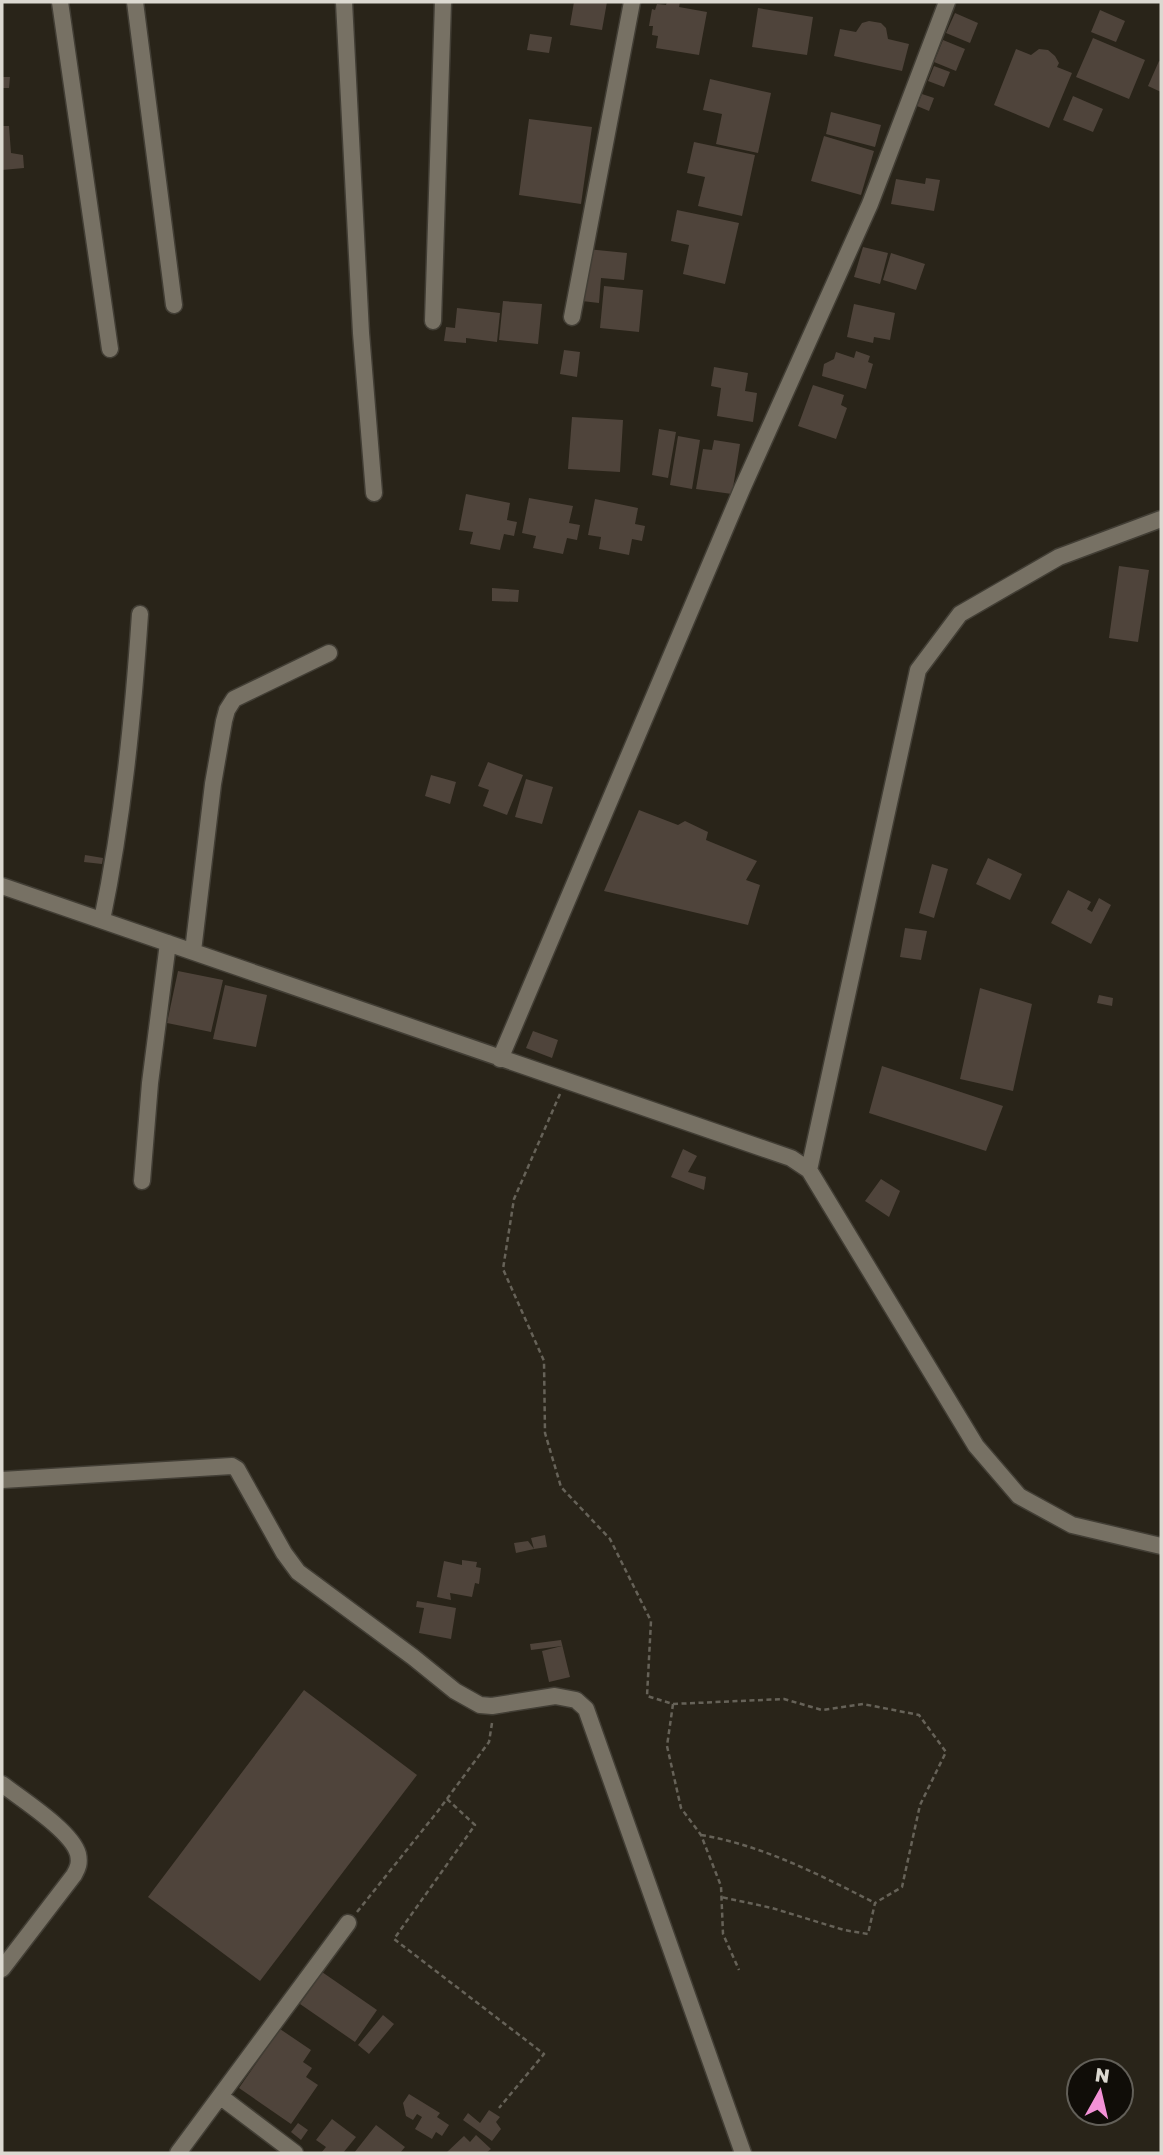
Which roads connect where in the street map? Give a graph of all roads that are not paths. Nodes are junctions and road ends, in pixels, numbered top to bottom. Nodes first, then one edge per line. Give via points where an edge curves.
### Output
1 (60, 2) edge
2 (135, 2) edge
3 (344, 2) edge
4 (443, 2) edge
5 (632, 2) edge
6 (947, 2) edge
7 (174, 304) dead end
8 (572, 317) dead end
9 (433, 321) dead end
10 (110, 349) dead end
11 (374, 493) dead end
12 (1161, 519) edge
13 (140, 614) dead end
14 (329, 653) dead end
15 (2, 886) edge
16 (102, 920) junction
17 (168, 943) junction
18 (193, 951) junction
19 (500, 1059) junction
20 (809, 1170) junction
21 (142, 1181) dead end
22 (2, 1480) edge
23 (1161, 1546) edge
24 (2, 1784) edge
25 (348, 1923) road end
26 (2, 1969) edge
27 (221, 2096) junction
28 (178, 2153) edge
29 (295, 2153) edge
30 (743, 2153) edge

1 - 10 street
2 - 7 street
3 - 11 street
4 - 9 street
5 - 8 street
6 - 19 street via 870,204 742,489
12 - 20 street via 1059,557 960,614 918,670
13 - 16 street via 132,732
14 - 18 street via 234,699 227,710 213,784
15 - 16 street
16 - 17 street
17 - 18 street
17 - 21 street
18 - 19 street
19 - 20 street via 791,1158
20 - 23 street via 976,1446 1019,1496 1072,1525
22 - 30 street via 232,1466 298,1572 455,1691 480,1705 555,1696 576,1700 586,1709
24 - 26 street via 65,1833 79,1856 79,1866
25 - 27 street
27 - 28 street
27 - 29 street

